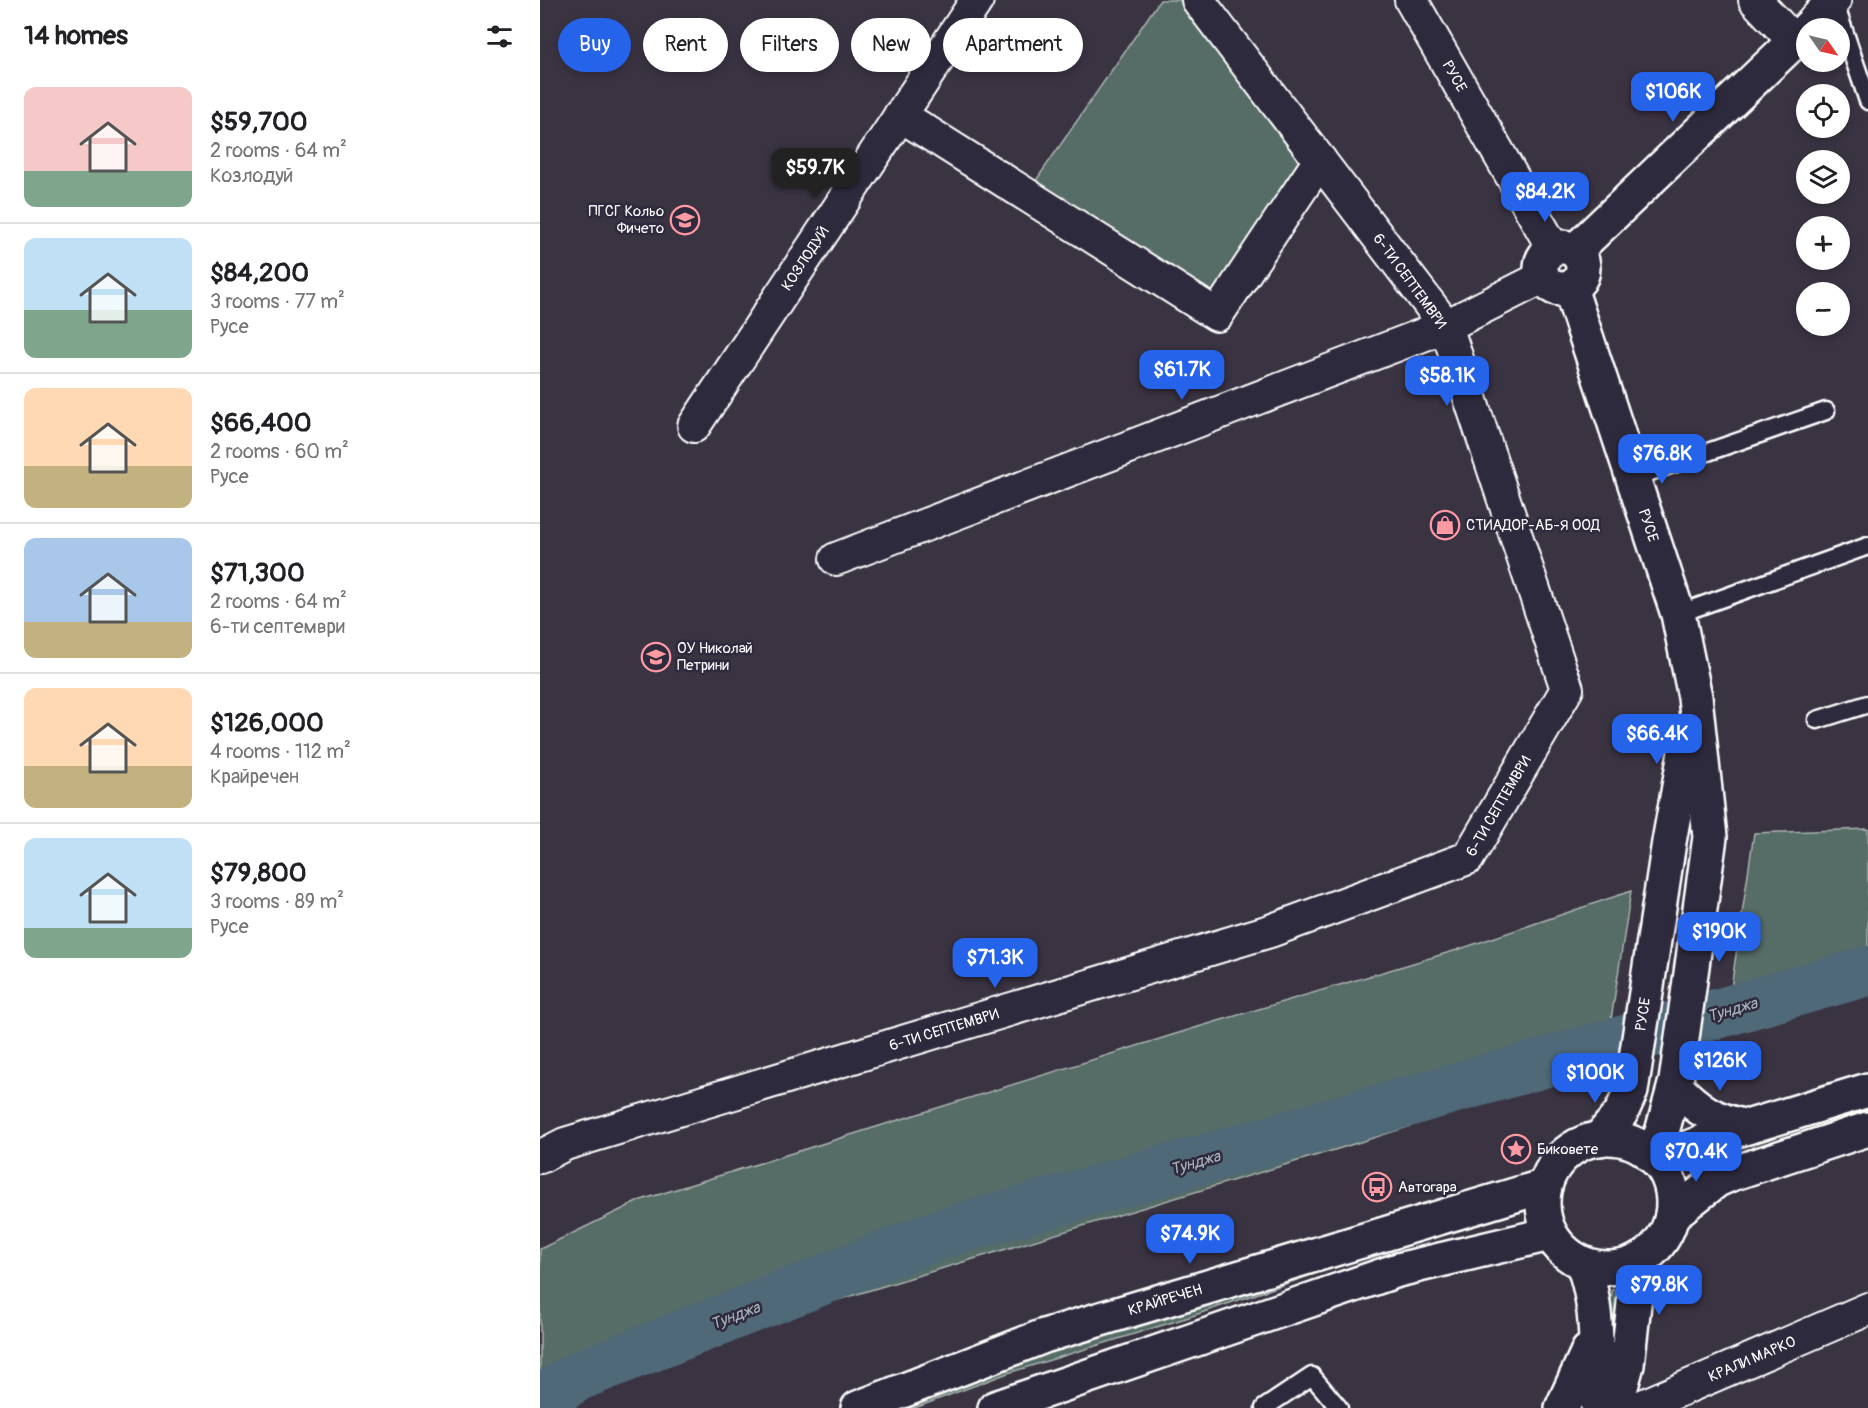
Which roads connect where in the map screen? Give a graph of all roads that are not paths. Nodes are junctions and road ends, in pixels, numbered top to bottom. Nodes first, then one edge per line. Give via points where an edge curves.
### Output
1 (977, 0) edge
2 (1198, 0) edge
3 (1410, 0) edge
4 (1755, 0) edge
5 (1834, 0) edge
6 (1818, 18) edge
7 (1796, 29) edge
8 (1796, 41) edge
9 (1868, 101) edge
10 (900, 116) junction
11 (1320, 160) junction
12 (1560, 266) junction
13 (1446, 326) junction
14 (1826, 411) dead end
15 (694, 426) dead end
16 (1633, 478) junction
17 (1868, 546) edge
18 (836, 559) dead end
19 (1678, 614) junction
20 (1695, 697) junction
21 (1868, 704) edge
22 (1817, 720) dead end
23 (1676, 1083) junction
24 (1868, 1090) edge
25 (1748, 1127) junction
26 (1868, 1129) edge
27 (1599, 1139) junction
28 (548, 1143) edge
29 (1654, 1157) junction
30 (1545, 1186) junction
31 (1672, 1215) junction
32 (1550, 1234) junction
33 (1640, 1260) junction
34 (1583, 1264) junction
35 (1868, 1309) edge
36 (1595, 1320) junction
37 (858, 1408) edge
38 (995, 1408) edge
39 (1264, 1408) edge
40 (1339, 1408) edge
41 (1563, 1408) edge
42 (1599, 1408) edge
43 (1615, 1408) edge
44 (1638, 1408) edge

1 - 10 street, КОЗЛОДУЙ
2 - 11 street, 6-ТИ СЕПТЕМВРИ
3 - 12 street, РУСЕ
4 - 7 street
5 - 6 street
5 - 9 lane
8 - 12 street
10 - 11 street via 1217,315
10 - 15 street, КОЗЛОДУЙ
11 - 13 street, 6-ТИ СЕПТЕМВРИ
12 - 13 street
12 - 16 street, РУСЕ
13 - 18 street
13 - 28 street, 6-ТИ СЕПТЕМВРИ via 1567,689 1468,858 1270,931
14 - 16 lane
16 - 19 street, РУСЕ
17 - 19 lane
19 - 20 street, РУСЕ
20 - 23 street, РУСЕ via 1710,837
20 - 27 street, РУСЕ via 1631,1091 1621,1113
21 - 22 lane
23 - 25 street via 1702,1112 1722,1122
23 - 29 street
24 - 25 street
25 - 29 street
26 - 31 street via 1731,1174
27 - 29 street via 1627,1142
27 - 30 street via 1571,1149 1559,1159
29 - 31 street via 1671,1188
30 - 32 street via 1544,1218
30 - 37 street, КРАЙРЕЧЕН via 1044,1336
31 - 33 street via 1663,1238
32 - 34 street via 1560,1248
32 - 38 street via 1398,1270
33 - 34 street via 1604,1269
33 - 43 street via 1627,1365
34 - 36 street via 1592,1287
35 - 44 street, КРАЛИ МАРКО
36 - 41 street via 1587,1353
36 - 42 street via 1593,1384
39 - 40 lane via 1312,1377

